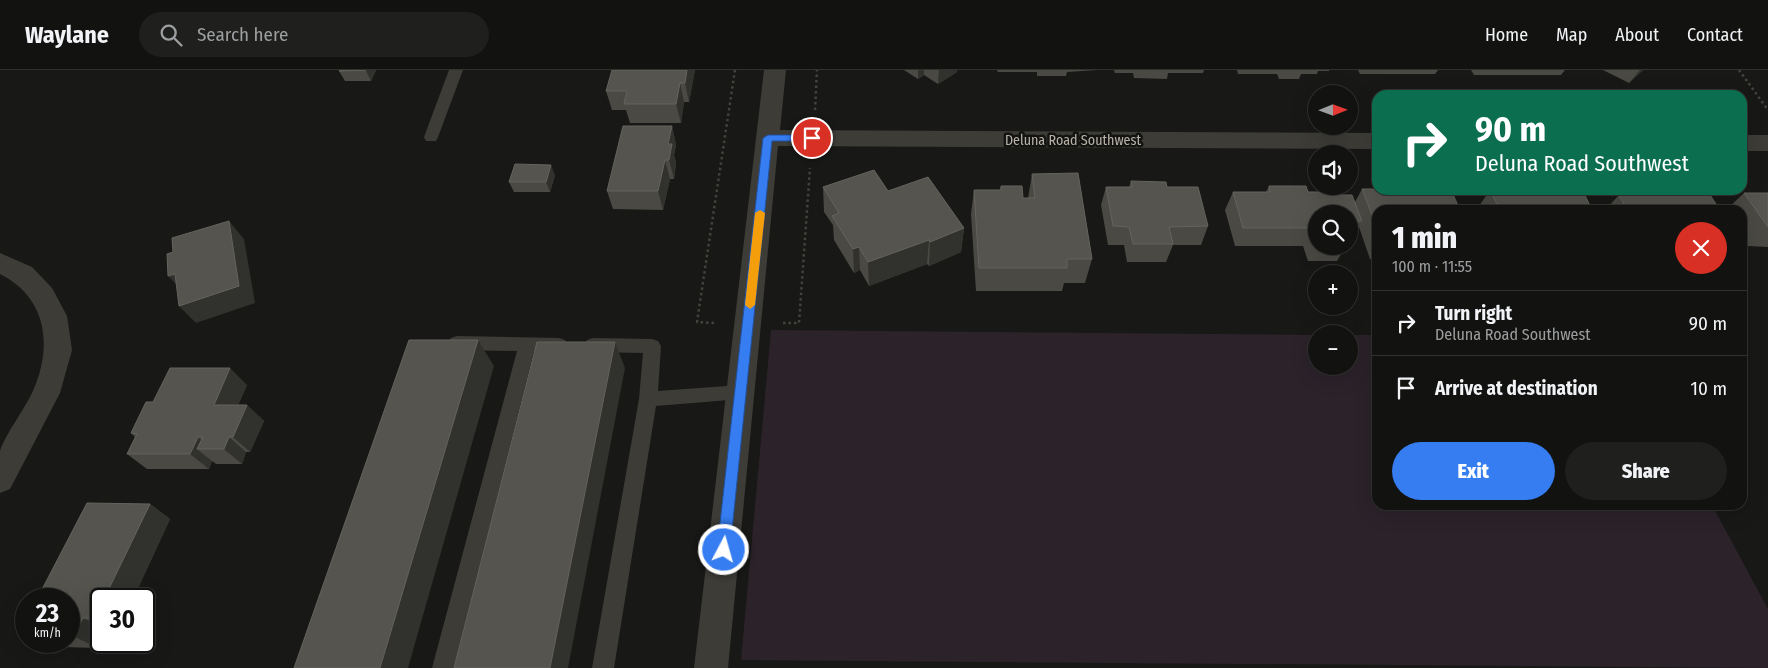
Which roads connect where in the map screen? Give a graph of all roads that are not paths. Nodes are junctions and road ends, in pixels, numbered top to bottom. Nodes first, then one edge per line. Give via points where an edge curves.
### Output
1 (456, 70) edge
2 (775, 70) edge
3 (431, 137) dead end
4 (768, 138) junction
5 (1372, 141) edge
6 (1747, 143) edge
7 (1768, 143) edge
8 (0, 264) edge
9 (441, 343) edge
10 (527, 344) junction
11 (741, 392) junction
12 (648, 400) junction
13 (0, 480) edge
14 (444, 668) edge
15 (603, 668) edge
16 (711, 668) edge

1 - 3 lane
2 - 4 street
4 - 5 street, Deluna Road Southwest
4 - 11 street
6 - 7 street
8 - 13 street via 23,274 43,295 54,316 58,350 46,393
9 - 10 lane
10 - 12 lane via 652,346
10 - 14 lane
11 - 12 lane
11 - 16 street
12 - 15 lane

